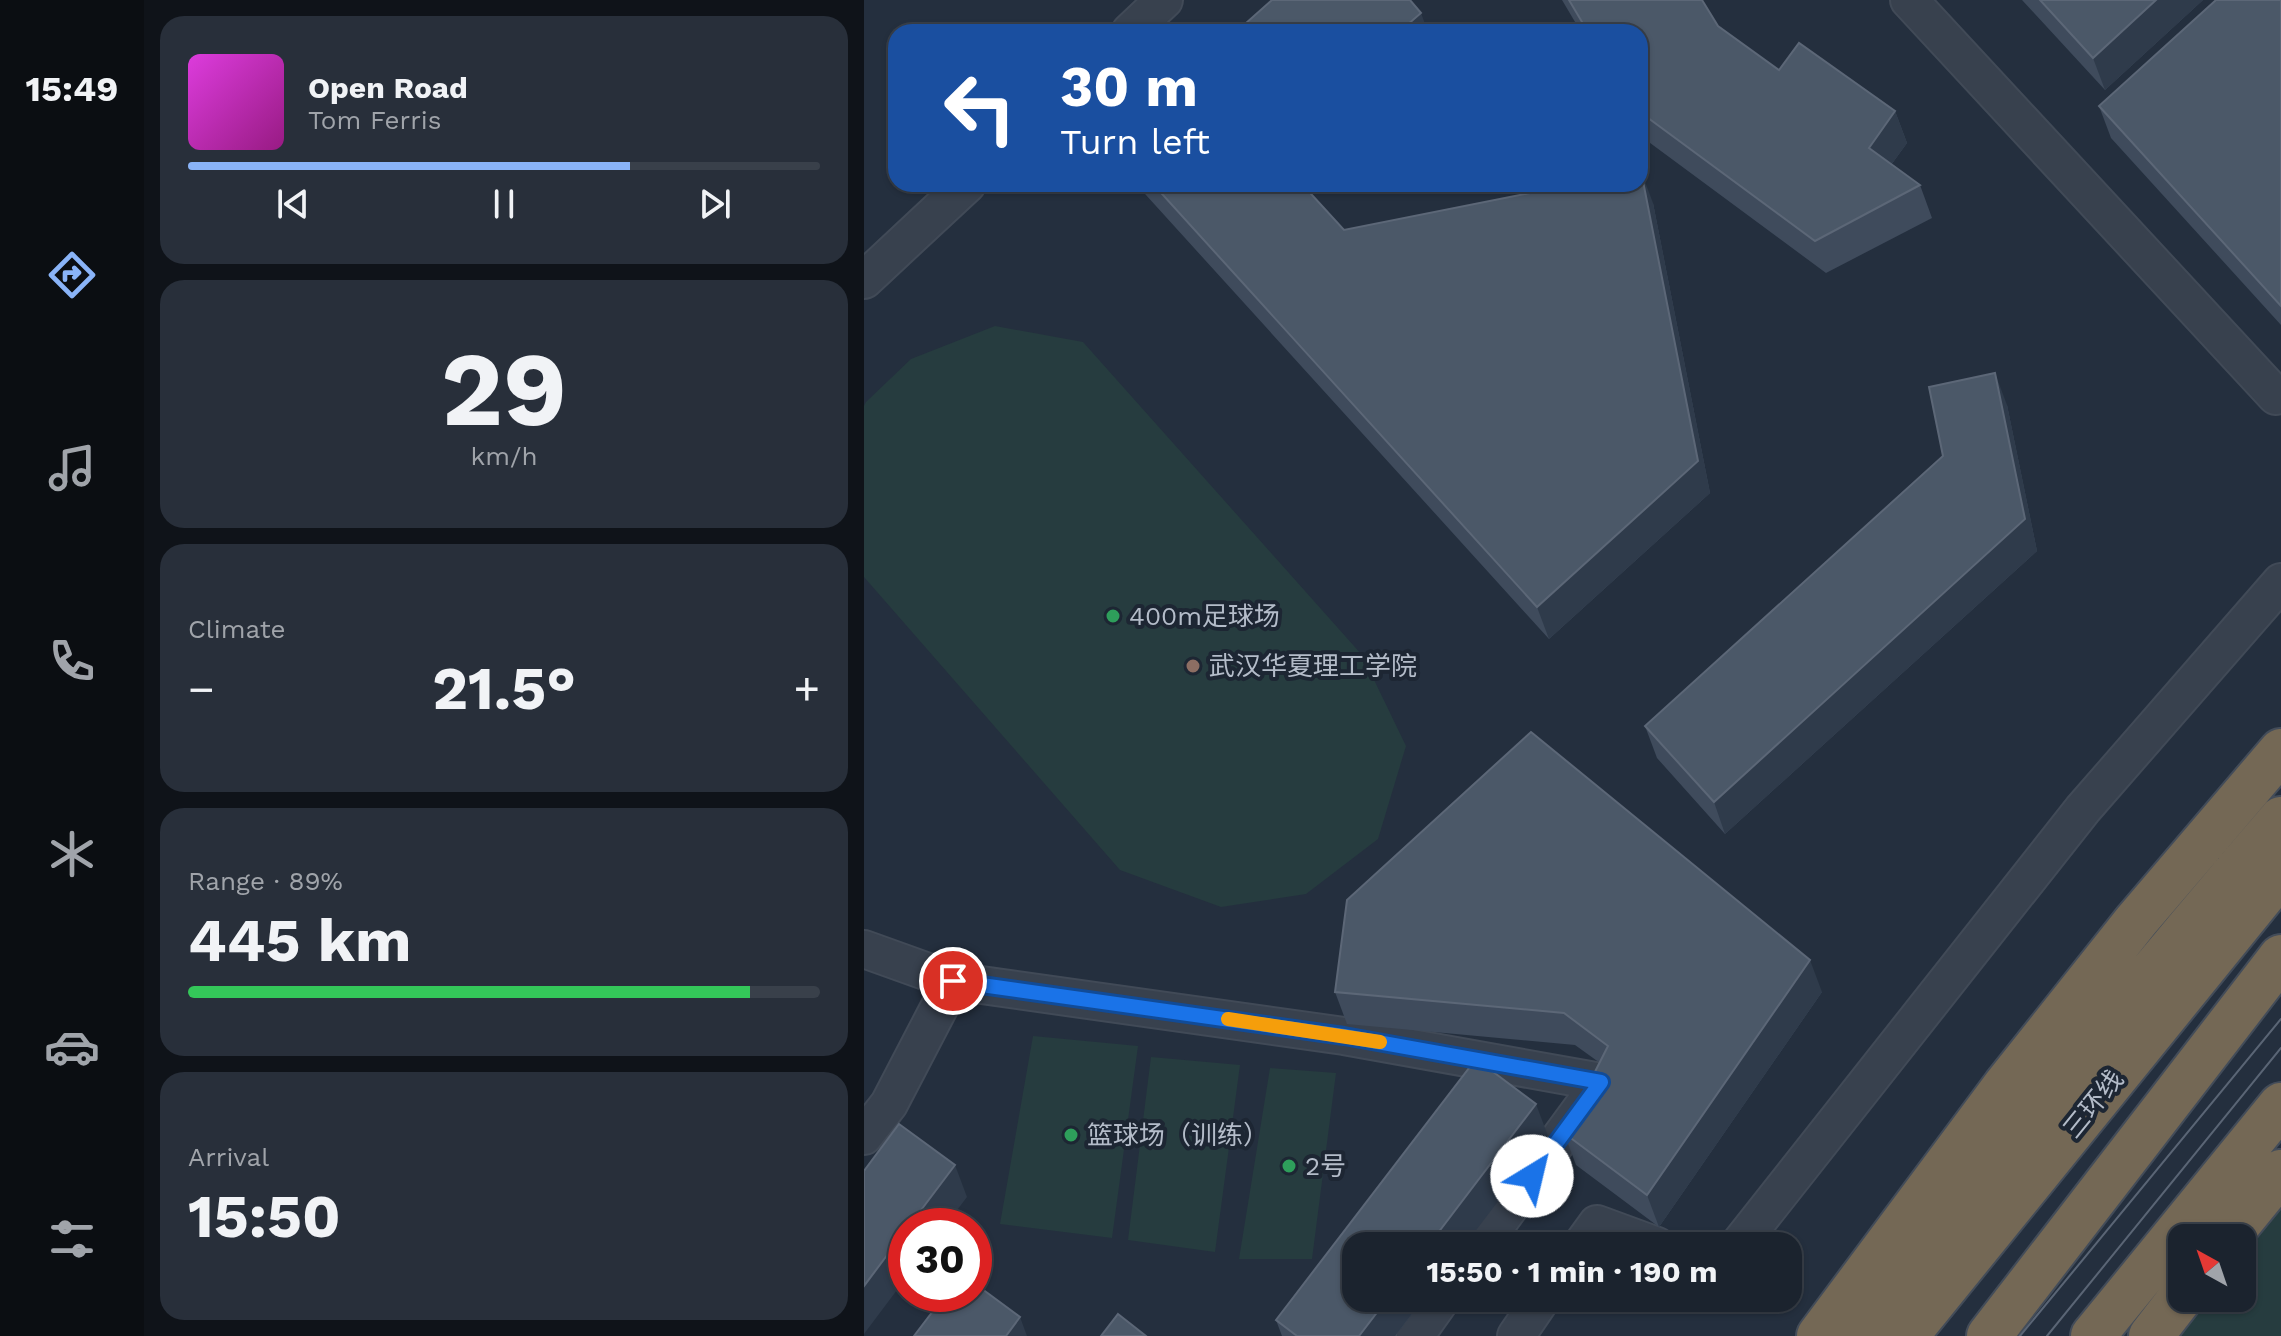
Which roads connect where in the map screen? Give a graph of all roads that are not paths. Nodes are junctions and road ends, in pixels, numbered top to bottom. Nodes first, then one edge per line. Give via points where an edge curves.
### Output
1 (1164, 0) edge
2 (1909, 0) edge
3 (1138, 24) edge
4 (958, 192) edge
5 (864, 280) edge
6 (2276, 396) dead end
7 (2281, 582) edge
8 (2281, 751) edge
9 (2281, 819) edge
10 (2281, 873) edge
11 (864, 949) edge
12 (2281, 957) edge
13 (953, 981) junction
14 (2061, 1084) junction
15 (876, 1096) edge
16 (2281, 1105) edge
17 (2281, 1128) edge
18 (864, 1136) edge
19 (2281, 1172) edge
20 (2217, 1183) junction
21 (2238, 1224) edge
22 (1491, 1232) edge
23 (1591, 1232) edge
24 (1619, 1232) edge
25 (1749, 1232) edge
26 (1432, 1312) edge
27 (1532, 1312) edge
28 (2170, 1312) edge
29 (1415, 1336) edge
30 (1516, 1336) edge
31 (1821, 1336) edge
32 (1866, 1336) edge
33 (1906, 1336) edge
34 (1989, 1336) edge
35 (2093, 1336) edge
36 (2151, 1336) edge

1 - 3 street
2 - 6 street
4 - 5 street
7 - 25 street via 2083,809
8 - 31 highway via 2005,1086
9 - 14 highway
10 - 33 highway, 三环线
11 - 13 street
12 - 34 highway
13 - 15 street
13 - 22 street via 1344,1036 1601,1082
14 - 31 highway
14 - 32 highway
15 - 18 street
16 - 20 highway
17 - 20 highway
19 - 21 highway
20 - 35 highway
23 - 24 street via 1597,1224
26 - 29 street
27 - 30 street
28 - 36 highway

